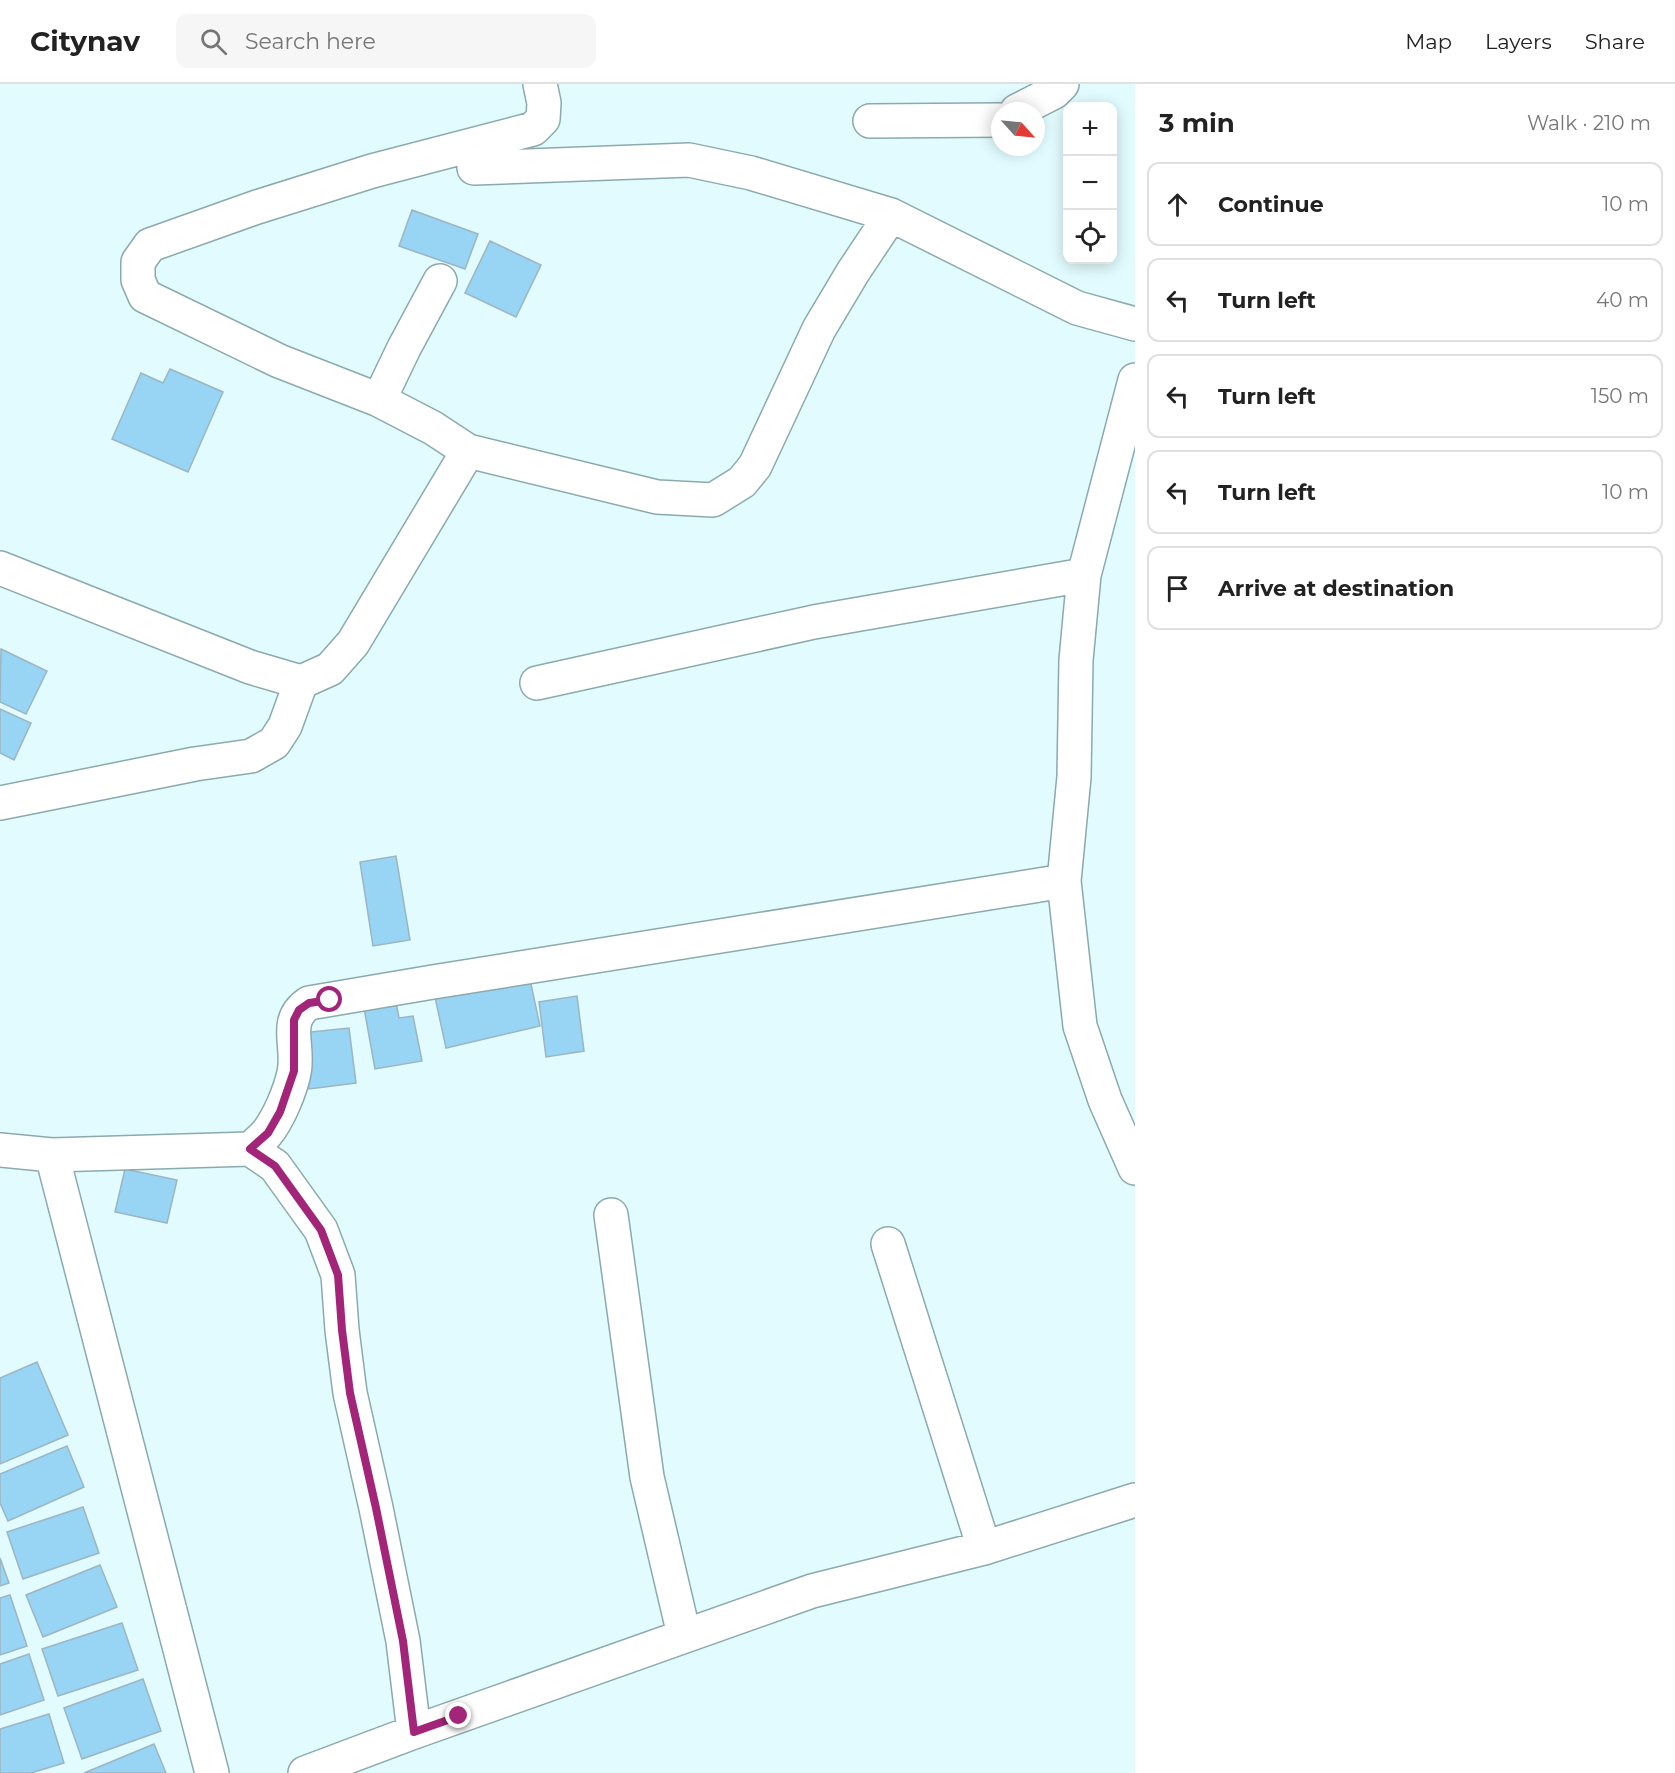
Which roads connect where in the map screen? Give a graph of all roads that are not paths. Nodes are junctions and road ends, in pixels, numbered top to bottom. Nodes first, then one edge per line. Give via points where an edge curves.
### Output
1 (540, 84) edge
2 (1062, 84) edge
3 (1035, 102) edge
4 (991, 120) edge
5 (870, 121) dead end
6 (474, 168) dead end
7 (891, 215) junction
8 (440, 280) dead end
9 (1135, 324) edge
10 (1135, 380) edge
11 (379, 400) junction
12 (468, 451) junction
13 (0, 568) edge
14 (1084, 575) junction
15 (301, 682) junction
16 (537, 683) dead end
17 (0, 803) edge
18 (1064, 881) junction
19 (250, 1149) junction
20 (0, 1150) edge
21 (52, 1155) junction
22 (1135, 1168) edge
23 (611, 1215) dead end
24 (888, 1244) dead end
25 (1135, 1500) edge
26 (984, 1548) junction
27 (684, 1635) junction
28 (414, 1732) junction
29 (212, 1773) edge
30 (305, 1773) edge

1 - 11 street via 543,119 533,129 372,171 257,207 150,245 138,262 138,280 145,296 279,361
2 - 3 street
4 - 5 street
6 - 7 street via 689,160 751,173
7 - 9 street via 1077,308
7 - 12 street via 819,329 755,466 742,483 713,500 657,497
8 - 11 street
10 - 14 street
11 - 12 street
12 - 15 street via 352,643 330,669
13 - 15 street via 250,667
14 - 16 street via 814,622
14 - 18 street via 1076,660 1074,777
15 - 17 street via 285,726 274,743 251,756
18 - 19 street via 309,1003 294,1020 294,1071 280,1112 268,1133
18 - 22 street via 1080,1026 1105,1100
19 - 21 street
19 - 28 street via 275,1166 321,1230 338,1275 350,1393 403,1641
20 - 21 street
21 - 29 street
23 - 27 street via 647,1477
24 - 26 street
25 - 26 street
26 - 27 street via 812,1591
27 - 28 street
28 - 30 street

